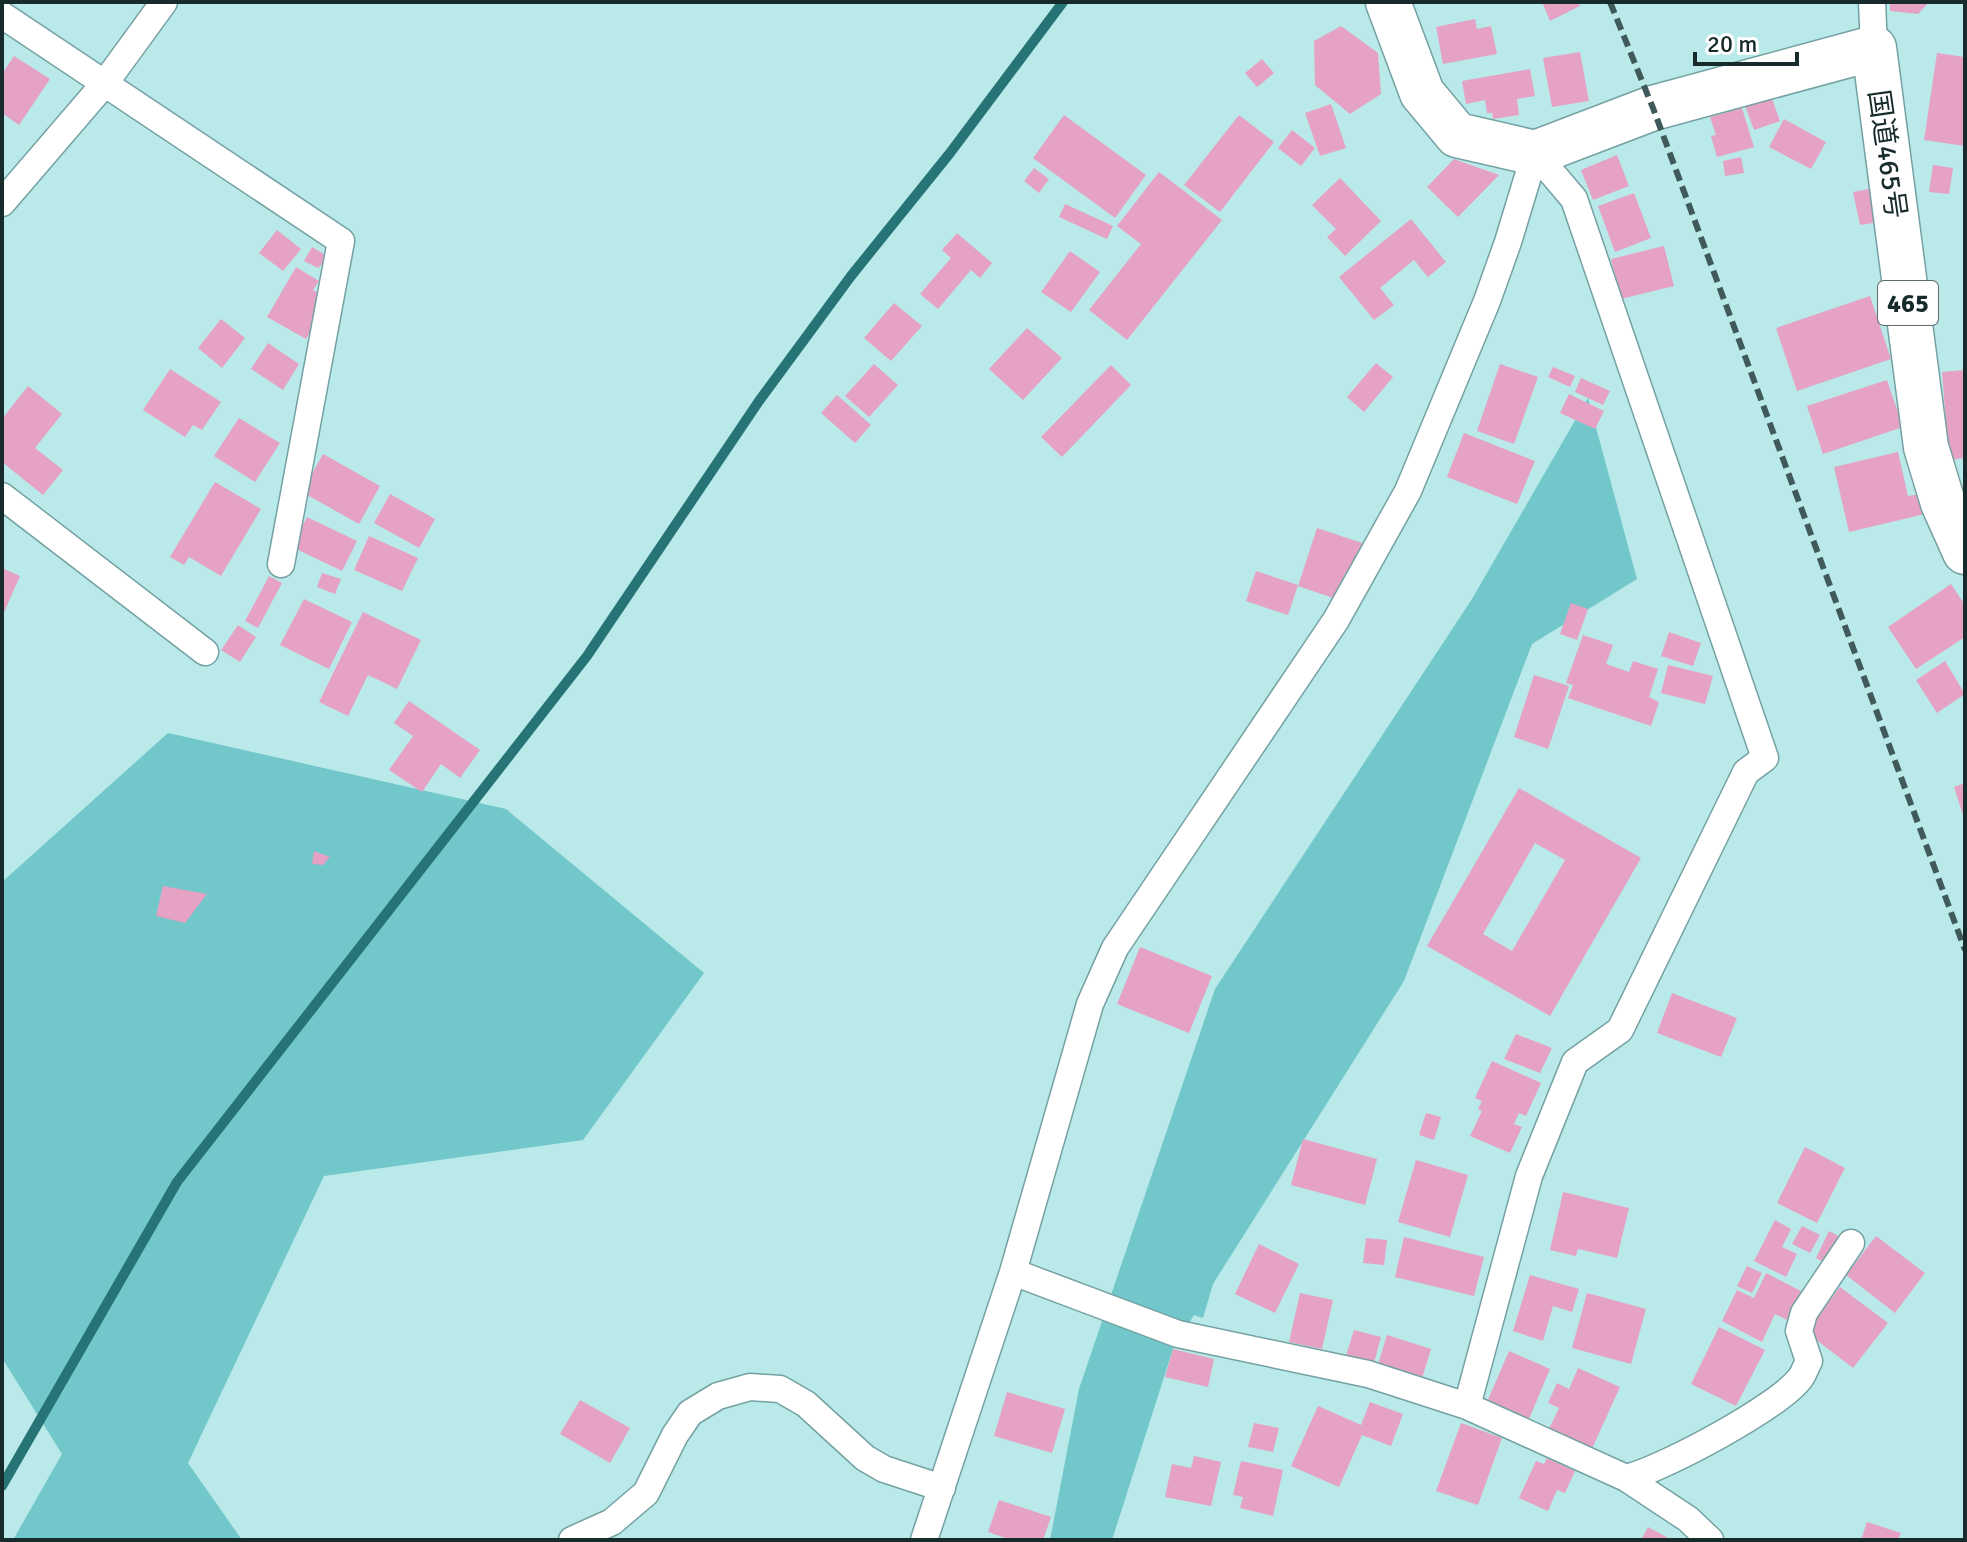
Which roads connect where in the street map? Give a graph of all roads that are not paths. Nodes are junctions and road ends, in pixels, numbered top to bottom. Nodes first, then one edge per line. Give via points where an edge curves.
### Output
1 (164, 2) edge
2 (1388, 2) edge
3 (1872, 2) edge
4 (2, 15) edge
5 (1874, 48) junction
6 (105, 83) junction
7 (1535, 153) junction
8 (2, 203) edge
9 (2, 496) edge
10 (1965, 552) edge
11 (281, 564) dead end
12 (205, 652) dead end
13 (1851, 1243) dead end
14 (1013, 1272) junction
15 (1467, 1406) junction
16 (1626, 1478) junction
17 (942, 1488) junction
18 (572, 1540) edge
19 (924, 1540) edge
20 (1710, 1540) edge

1 - 6 street
2 - 7 highway via 1422,93 1457,135
3 - 5 street
4 - 6 street
5 - 7 highway, 国道465号 via 1653,108
5 - 10 highway, 国道465号 / 465 via 1926,447
6 - 8 street
6 - 11 street via 341,241
7 - 14 street via 1487,301 1408,491 1336,620 1115,948 1090,1004
7 - 15 street via 1574,199 1765,758 1746,772 1620,1030 1575,1062 1529,1176
9 - 12 street
13 - 16 street via 1804,1313 1799,1331 1809,1361 1801,1378 1698,1447
14 - 15 street via 1178,1334 1368,1374
14 - 17 street
15 - 16 street
16 - 20 street
17 - 18 street via 865,1458 806,1404 780,1389 750,1387 718,1396 690,1413 646,1493 612,1522
17 - 19 street

